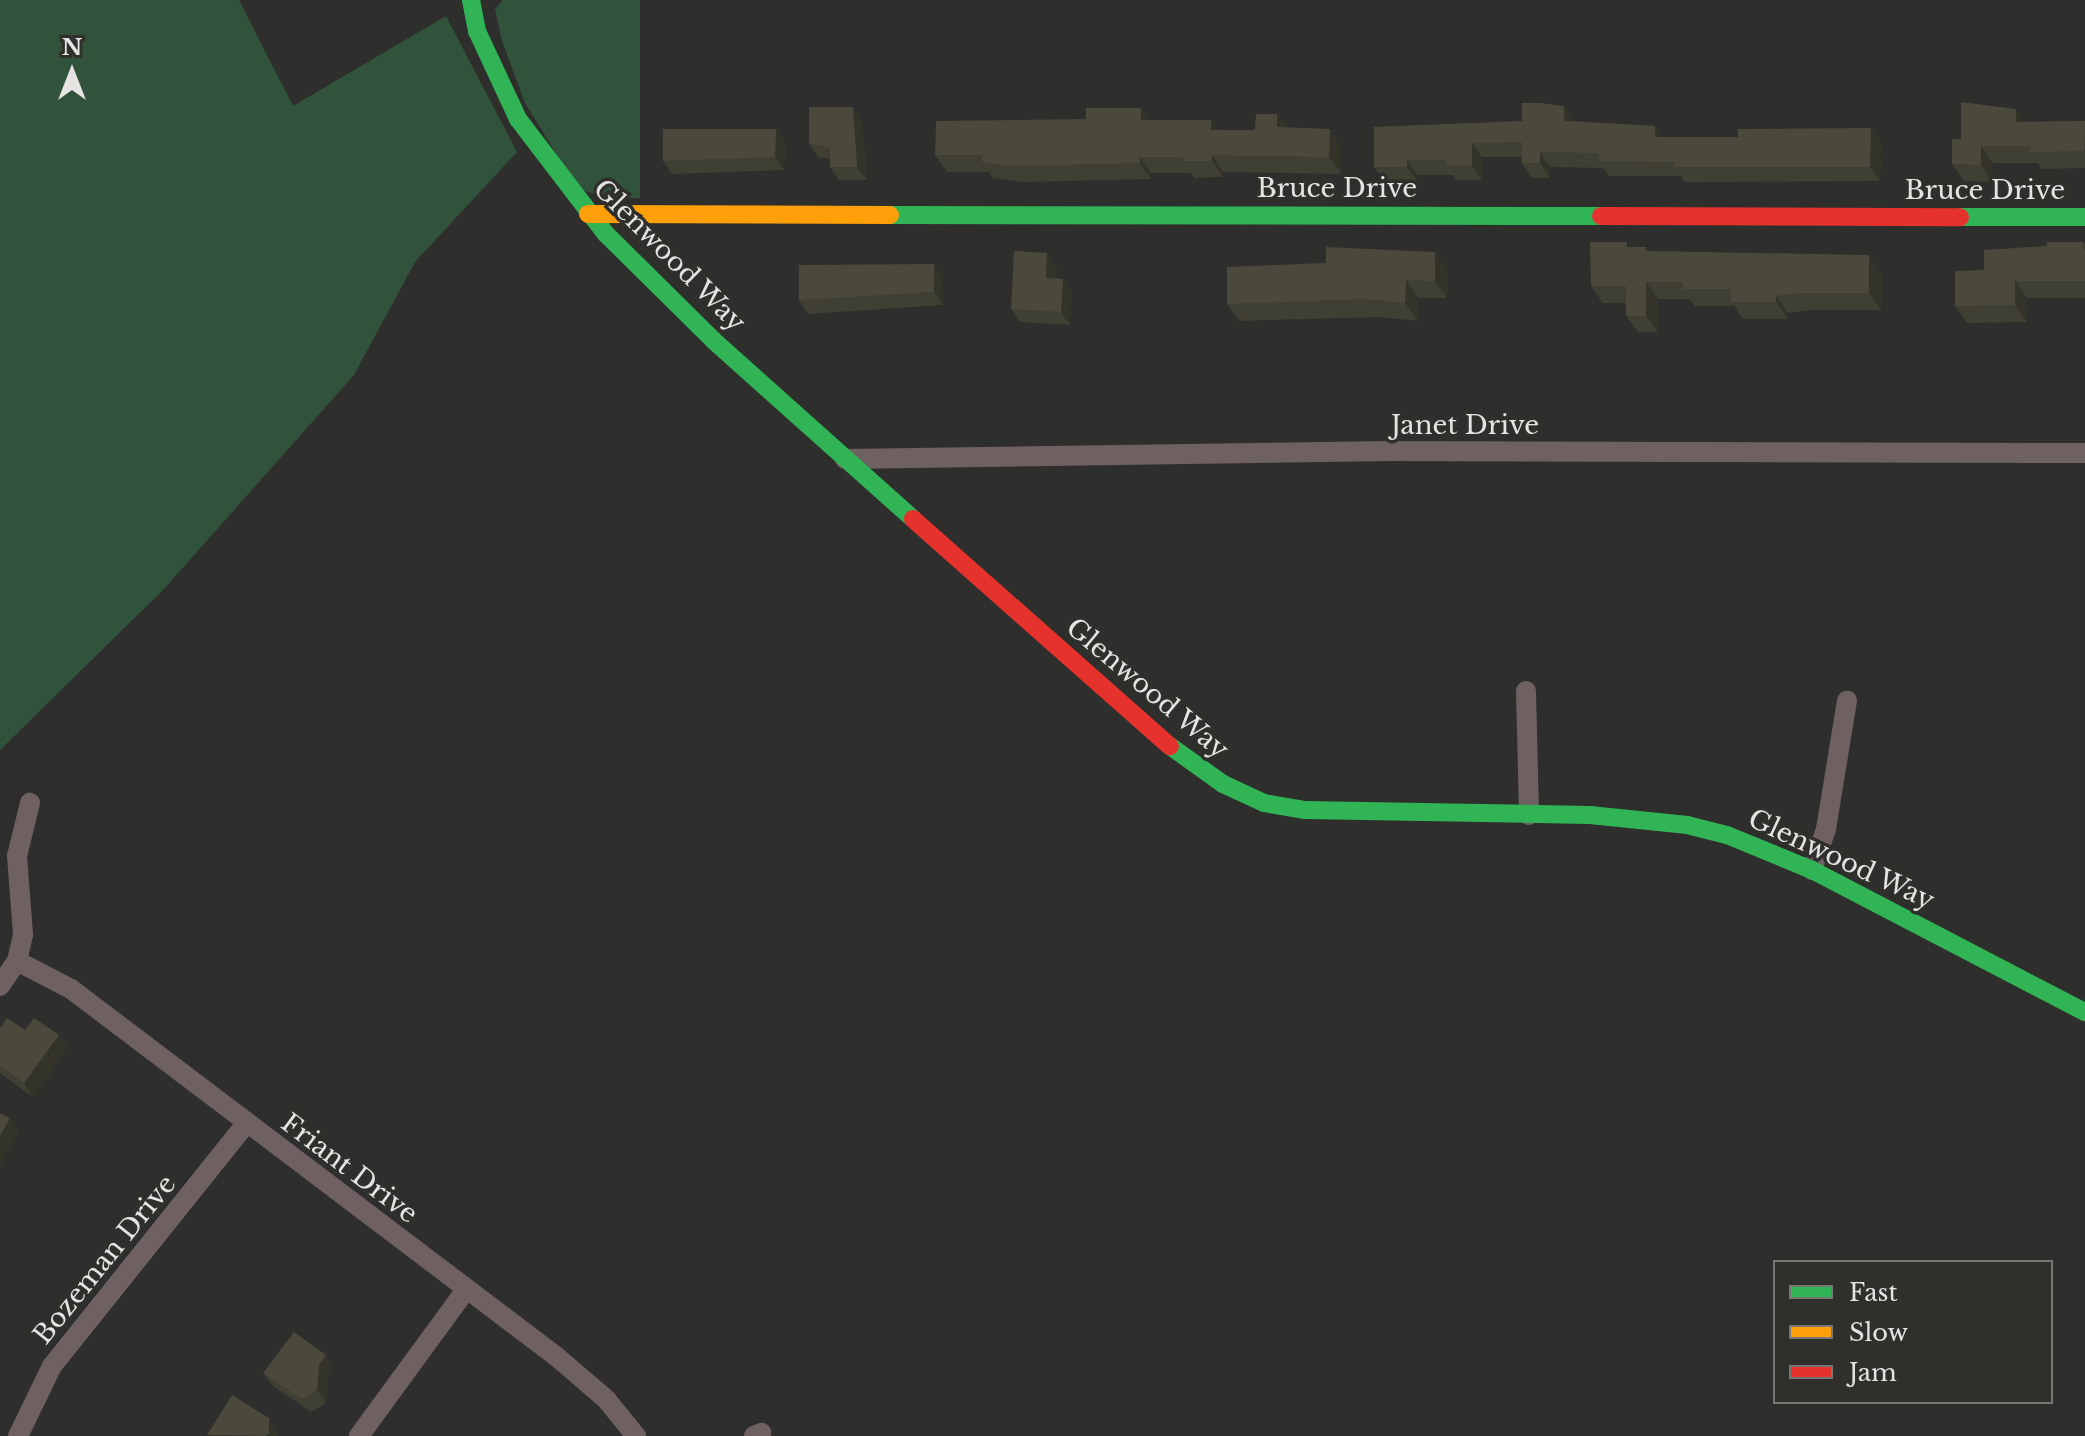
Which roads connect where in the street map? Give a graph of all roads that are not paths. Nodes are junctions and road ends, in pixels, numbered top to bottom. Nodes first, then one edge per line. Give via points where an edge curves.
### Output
1 (471, 0) edge
2 (588, 214) junction
3 (2085, 217) edge
4 (2085, 453) edge
5 (845, 459) junction
6 (1526, 691) dead end
7 (1847, 701) dead end
8 (30, 803) dead end
9 (1529, 815) junction
10 (1812, 870) junction
11 (17, 961) junction
12 (0, 986) edge
13 (2085, 1012) edge
14 (246, 1124) junction
15 (466, 1290) junction
16 (18, 1436) edge
17 (359, 1436) edge
18 (636, 1436) edge

1 - 2 street, Glenwood Way via 477,31 518,119
2 - 3 street, Bruce Drive
2 - 5 street, Glenwood Way via 713,340
4 - 5 street, Janet Drive via 1391,451
5 - 9 street, Glenwood Way via 1142,725 1223,784 1264,803 1305,810
6 - 9 street
7 - 10 street via 1826,829
8 - 11 street via 17,856 24,905
9 - 10 street, Glenwood Way via 1687,825 1768,849
10 - 13 street, Glenwood Way
11 - 12 street
11 - 14 street, Friant Drive via 71,989
14 - 15 street, Friant Drive
14 - 16 street, Bozeman Drive via 52,1366
15 - 17 street
15 - 18 street, Friant Drive via 606,1399

